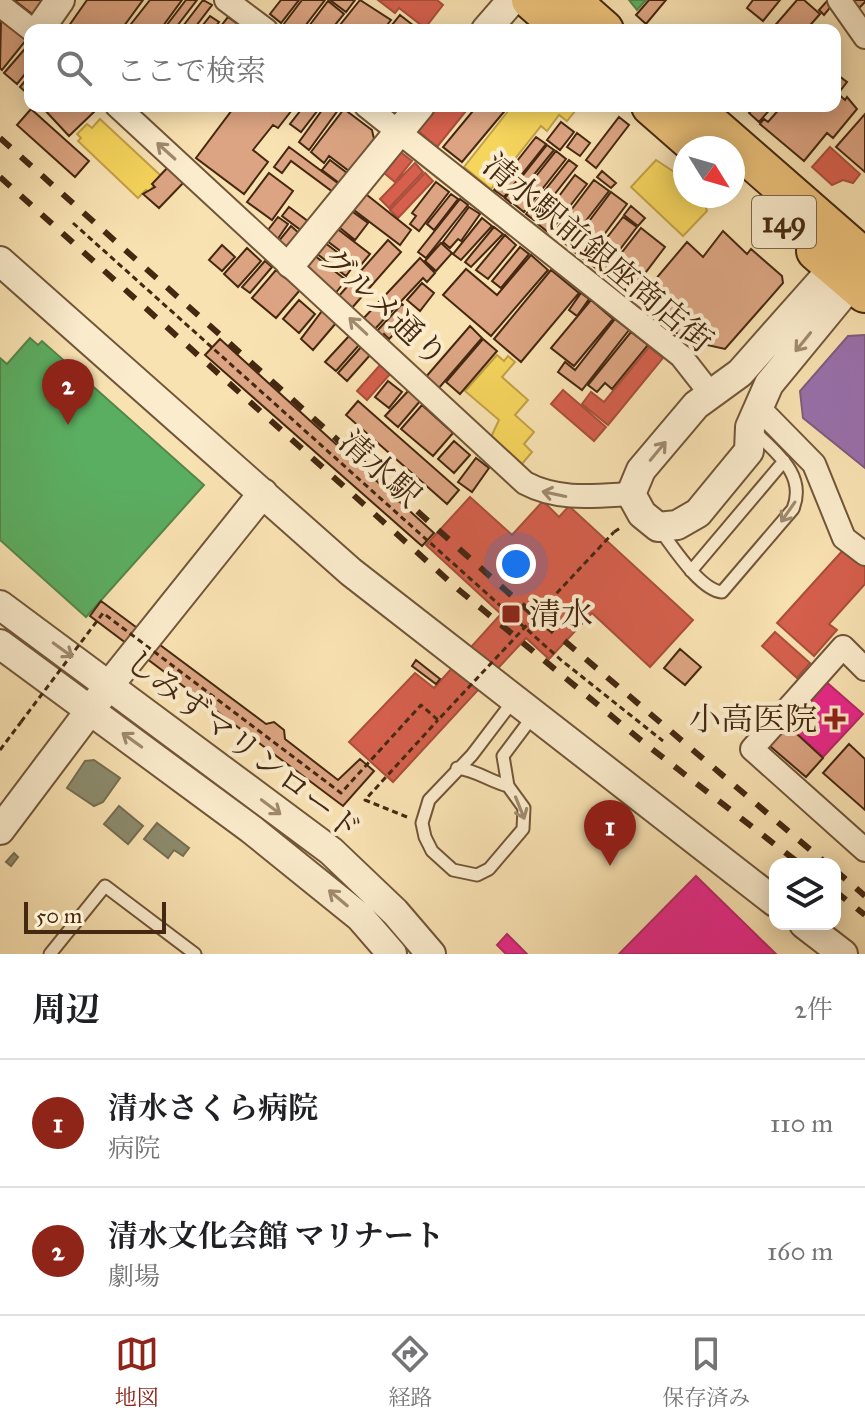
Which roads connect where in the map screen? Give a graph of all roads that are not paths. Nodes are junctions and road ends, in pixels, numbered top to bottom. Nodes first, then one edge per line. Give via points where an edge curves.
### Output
1 (60, 0) edge
2 (226, 0) edge
3 (512, 0) edge
4 (531, 0) edge
5 (570, 0) edge
6 (839, 0) edge
7 (0, 5) edge
8 (24, 24) edge
9 (43, 24) edge
10 (258, 24) edge
11 (491, 24) edge
12 (558, 24) edge
13 (597, 24) edge
14 (865, 37) edge
15 (124, 112) edge
16 (374, 112) edge
17 (415, 112) edge
18 (658, 112) edge
19 (696, 112) edge
20 (399, 131) junction
21 (685, 136) edge
22 (745, 186) edge
23 (0, 261) edge
24 (291, 264) junction
25 (857, 264) edge
26 (710, 393) junction
27 (754, 416) junction
28 (784, 461) junction
29 (263, 493) junction
30 (631, 494) junction
31 (658, 527) junction
32 (865, 554) edge
33 (691, 571) junction
34 (0, 605) edge
35 (1, 646) edge
36 (865, 669) edge
37 (110, 684) junction
38 (523, 708) junction
39 (92, 710) junction
40 (457, 768) junction
41 (508, 786) junction
42 (2, 823) edge
43 (865, 850) edge
44 (769, 897) edge
45 (812, 930) edge
46 (50, 954) edge
47 (195, 954) edge
48 (392, 954) edge
49 (431, 954) edge
50 (843, 954) edge

1 - 9 street
2 - 10 street
3 - 11 street
4 - 12 highway
5 - 13 highway
6 - 14 street
7 - 8 street
24 -> 15 street, グルメ通り
16 - 20 street, 清水駅前銀座商店街
17 - 20 street
18 - 21 highway
19 - 25 highway, 149
20 - 24 street
20 - 26 street, 清水駅前銀座商店街 via 681,356
22 - 25 highway, 149
23 - 29 street
30 -> 24 street, グルメ通り via 570,497 525,483
25 - 26 street via 740,373
25 -> 27 street via 769,384
30 -> 26 street via 641,470
27 - 28 lane
27 - 31 street via 749,451 698,513 677,525
27 - 32 street via 814,464 844,538
28 - 33 lane
28 -> 33 lane via 796,481 793,509 722,592
29 - 37 street
29 - 38 street via 351,572
30 - 31 street via 642,514
31 - 33 lane
34 -> 37 street, しみずマリンロード
35 - 39 street, しみずマリンロード
36 - 43 street via 843,647 752,749
37 - 39 street
37 -> 49 street, しみずマリンロード via 331,851
38 - 40 lane
38 - 41 lane via 503,756
38 - 44 street
39 - 42 street
48 -> 39 street, しみずマリンロード via 324,886
40 - 41 lane
41 -> 40 lane via 524,808 523,829 495,863 477,875 453,870 432,851 422,823 429,800
45 - 50 street
46 - 47 lane via 105,886

